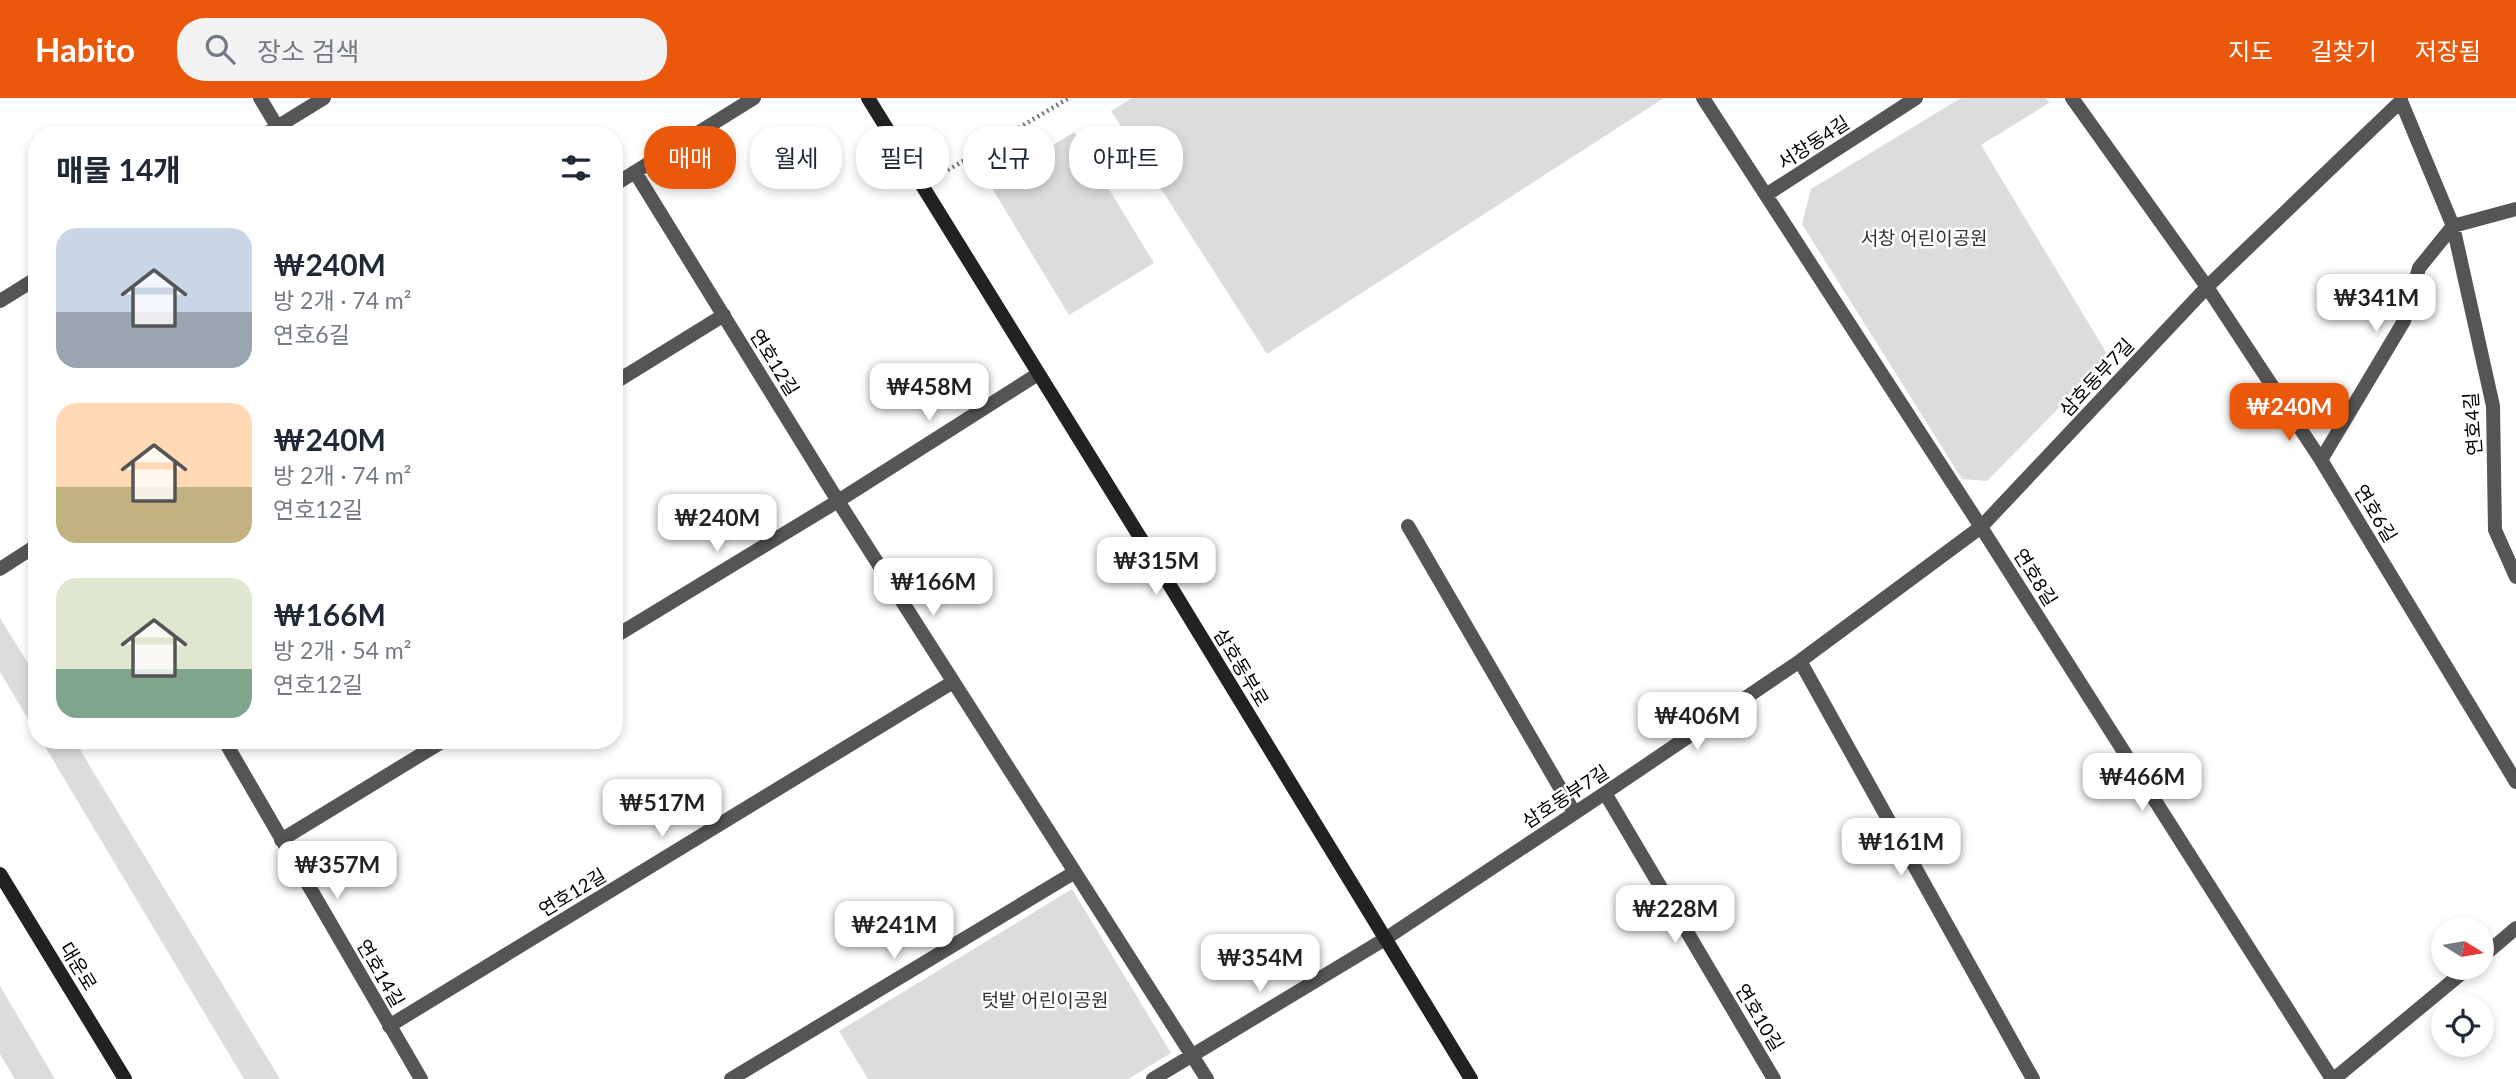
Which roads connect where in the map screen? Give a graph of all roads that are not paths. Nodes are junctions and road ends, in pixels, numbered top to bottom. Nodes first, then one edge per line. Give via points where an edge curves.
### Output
1 (260, 98) edge
2 (324, 98) edge
3 (754, 98) edge
4 (868, 98) edge
5 (1703, 98) edge
6 (1916, 98) edge
7 (2072, 98) edge
8 (2401, 99) edge
9 (277, 126) edge
10 (287, 126) edge
11 (635, 172) junction
12 (623, 179) edge
13 (1766, 195) junction
14 (2516, 209) edge
15 (2453, 226) junction
16 (28, 284) edge
17 (2207, 287) junction
18 (0, 301) edge
19 (724, 315) junction
20 (1038, 374) junction
21 (623, 377) edge
22 (2321, 460) junction
23 (838, 501) junction
24 (1408, 526) dead end
25 (1981, 527) junction
26 (28, 551) edge
27 (0, 569) edge
28 (2516, 577) edge
29 (623, 632) edge
30 (1800, 661) junction
31 (953, 682) junction
32 (230, 749) edge
33 (430, 749) edge
34 (2516, 782) edge
35 (1605, 793) junction
36 (1574, 812) junction
37 (281, 840) junction
38 (1076, 872) junction
39 (0, 874) edge
40 (2516, 929) edge
41 (1385, 939) junction
42 (2494, 947) edge
43 (2453, 980) edge
44 (389, 1026) junction
45 (1192, 1055) junction
46 (125, 1079) edge
47 (421, 1079) edge
48 (731, 1079) edge
49 (1153, 1079) edge
50 (1207, 1079) edge
51 (1471, 1079) edge
52 (1774, 1079) edge
53 (2033, 1079) edge
54 (2333, 1079) edge

1 - 9 street
2 - 10 street
3 - 11 street
4 - 20 street, 삼호동부로
5 - 13 street, 연호8길
6 - 13 street, 서창동4길
7 - 17 street, 연호6길
8 - 15 street, 연호4길
8 - 17 street, 삼호동부7길
11 - 12 street
11 - 19 street, 연호12길
13 - 25 street, 연호8길
14 - 15 street
15 - 22 street via 2419,268 2404,321
15 - 28 street, 연호4길 via 2493,406 2495,530
16 - 18 street
17 - 22 street, 연호6길
17 - 25 street, 삼호동부7길
19 - 21 street
19 - 23 street, 연호12길
20 - 23 street
20 - 41 street, 삼호동부로
22 - 34 street, 연호6길
23 - 29 street
23 - 31 street, 연호12길
24 - 36 street
25 - 30 street, 삼호동부7길
25 - 54 street, 연호8길
26 - 27 street
30 - 35 street, 삼호동부7길
30 - 53 street
31 - 38 street, 연호12길
31 - 44 street, 연호12길
32 - 37 street, 연호14길
33 - 37 street
35 - 36 street, 삼호동부7길
35 - 52 street, 연호10길
36 - 41 street, 삼호동부7길
37 - 44 street, 연호14길
38 - 45 street, 연호12길
38 - 48 street
39 - 46 street, 대운로
40 - 42 street
41 - 45 street, 삼호동부7길
41 - 51 street, 삼호동부로
43 - 54 street
44 - 47 street, 연호14길
45 - 49 street, 삼호동부7길
45 - 50 street, 연호12길

